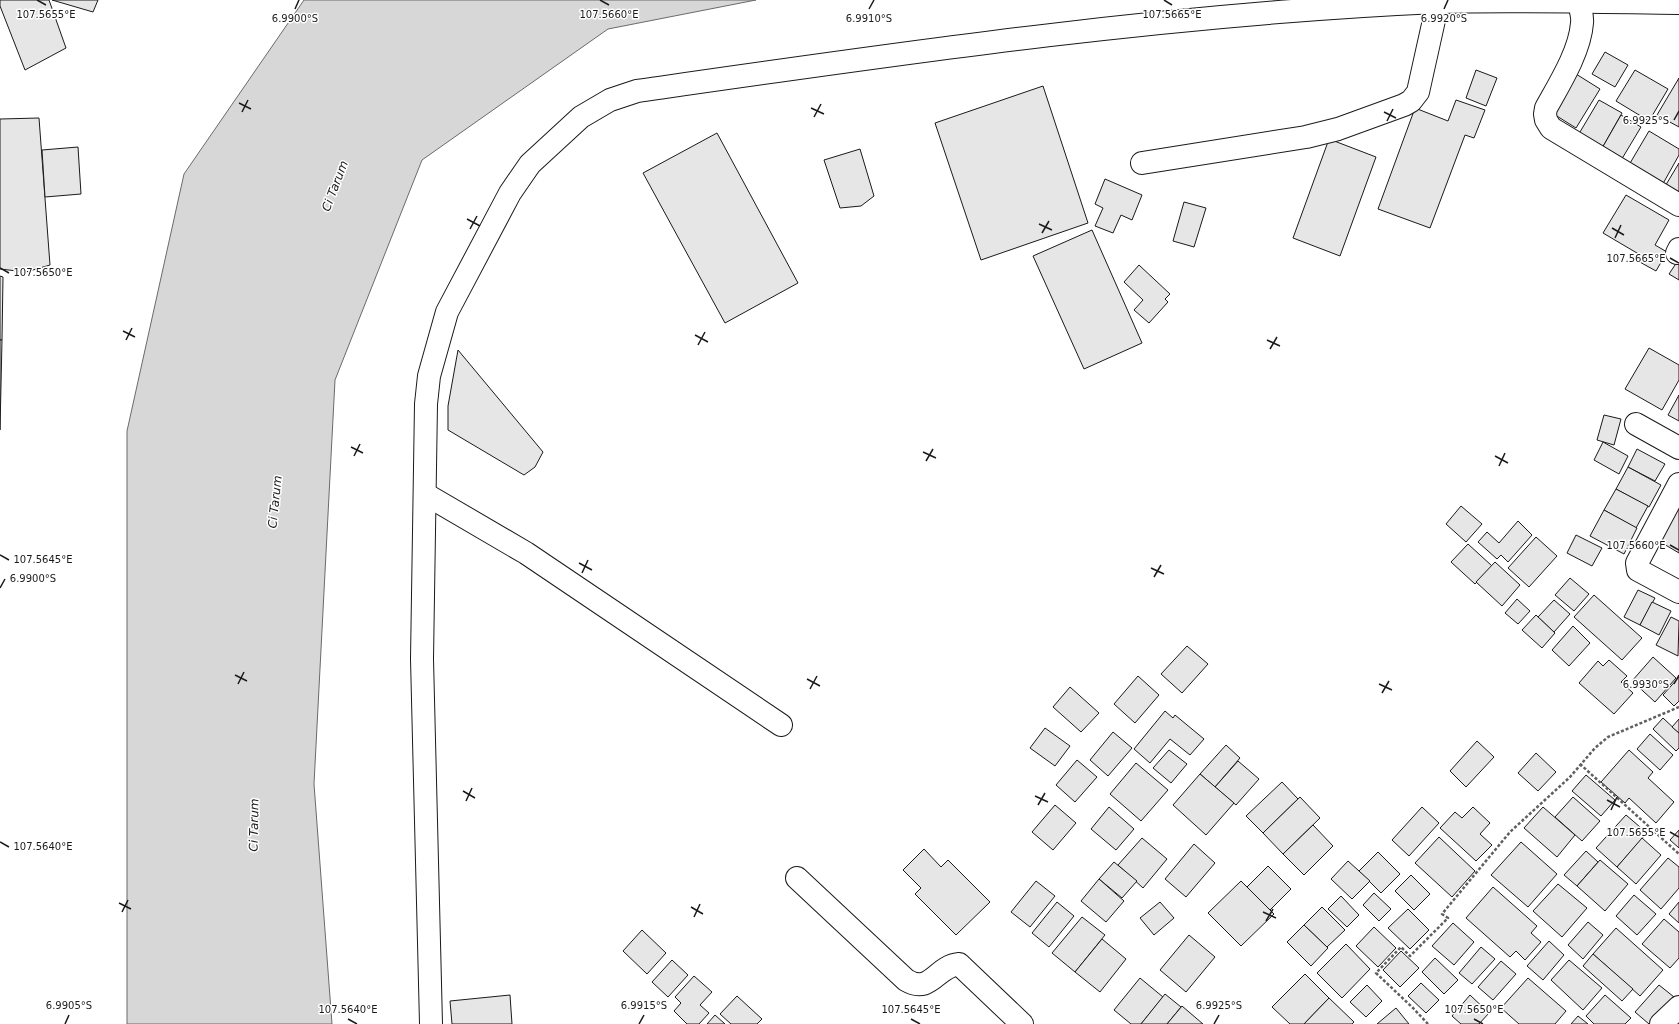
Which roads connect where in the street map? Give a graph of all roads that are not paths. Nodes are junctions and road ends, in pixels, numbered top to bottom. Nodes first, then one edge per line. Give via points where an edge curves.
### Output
1 (1438, 2) junction
2 (1578, 2) junction
3 (1679, 3) edge
4 (1142, 163) dead end
5 (1679, 205) edge
6 (1636, 424) dead end
7 (1679, 448) edge
8 (1679, 484) edge
9 (425, 494) junction
10 (1679, 592) edge
11 (781, 724) dead end
12 (797, 878) dead end
13 (1679, 1007) edge
14 (431, 1024) edge
15 (1022, 1024) edge
16 (1662, 1024) edge

1 - 2 street
1 - 4 street via 1418,92 1404,105 1338,129 1306,137
1 - 9 street via 1212,17 945,47 637,91 610,100 581,117 530,164 494,222 447,312 431,369 427,397
2 - 3 street
2 - 5 street via 1582,22 1580,37 1565,74 1546,108 1546,120 1551,128
6 - 7 street
8 - 10 street via 1637,567 1638,570
9 - 11 street via 526,553
9 - 14 street via 422,659
12 - 15 street via 915,986 924,985 952,964 958,964
13 - 16 street

